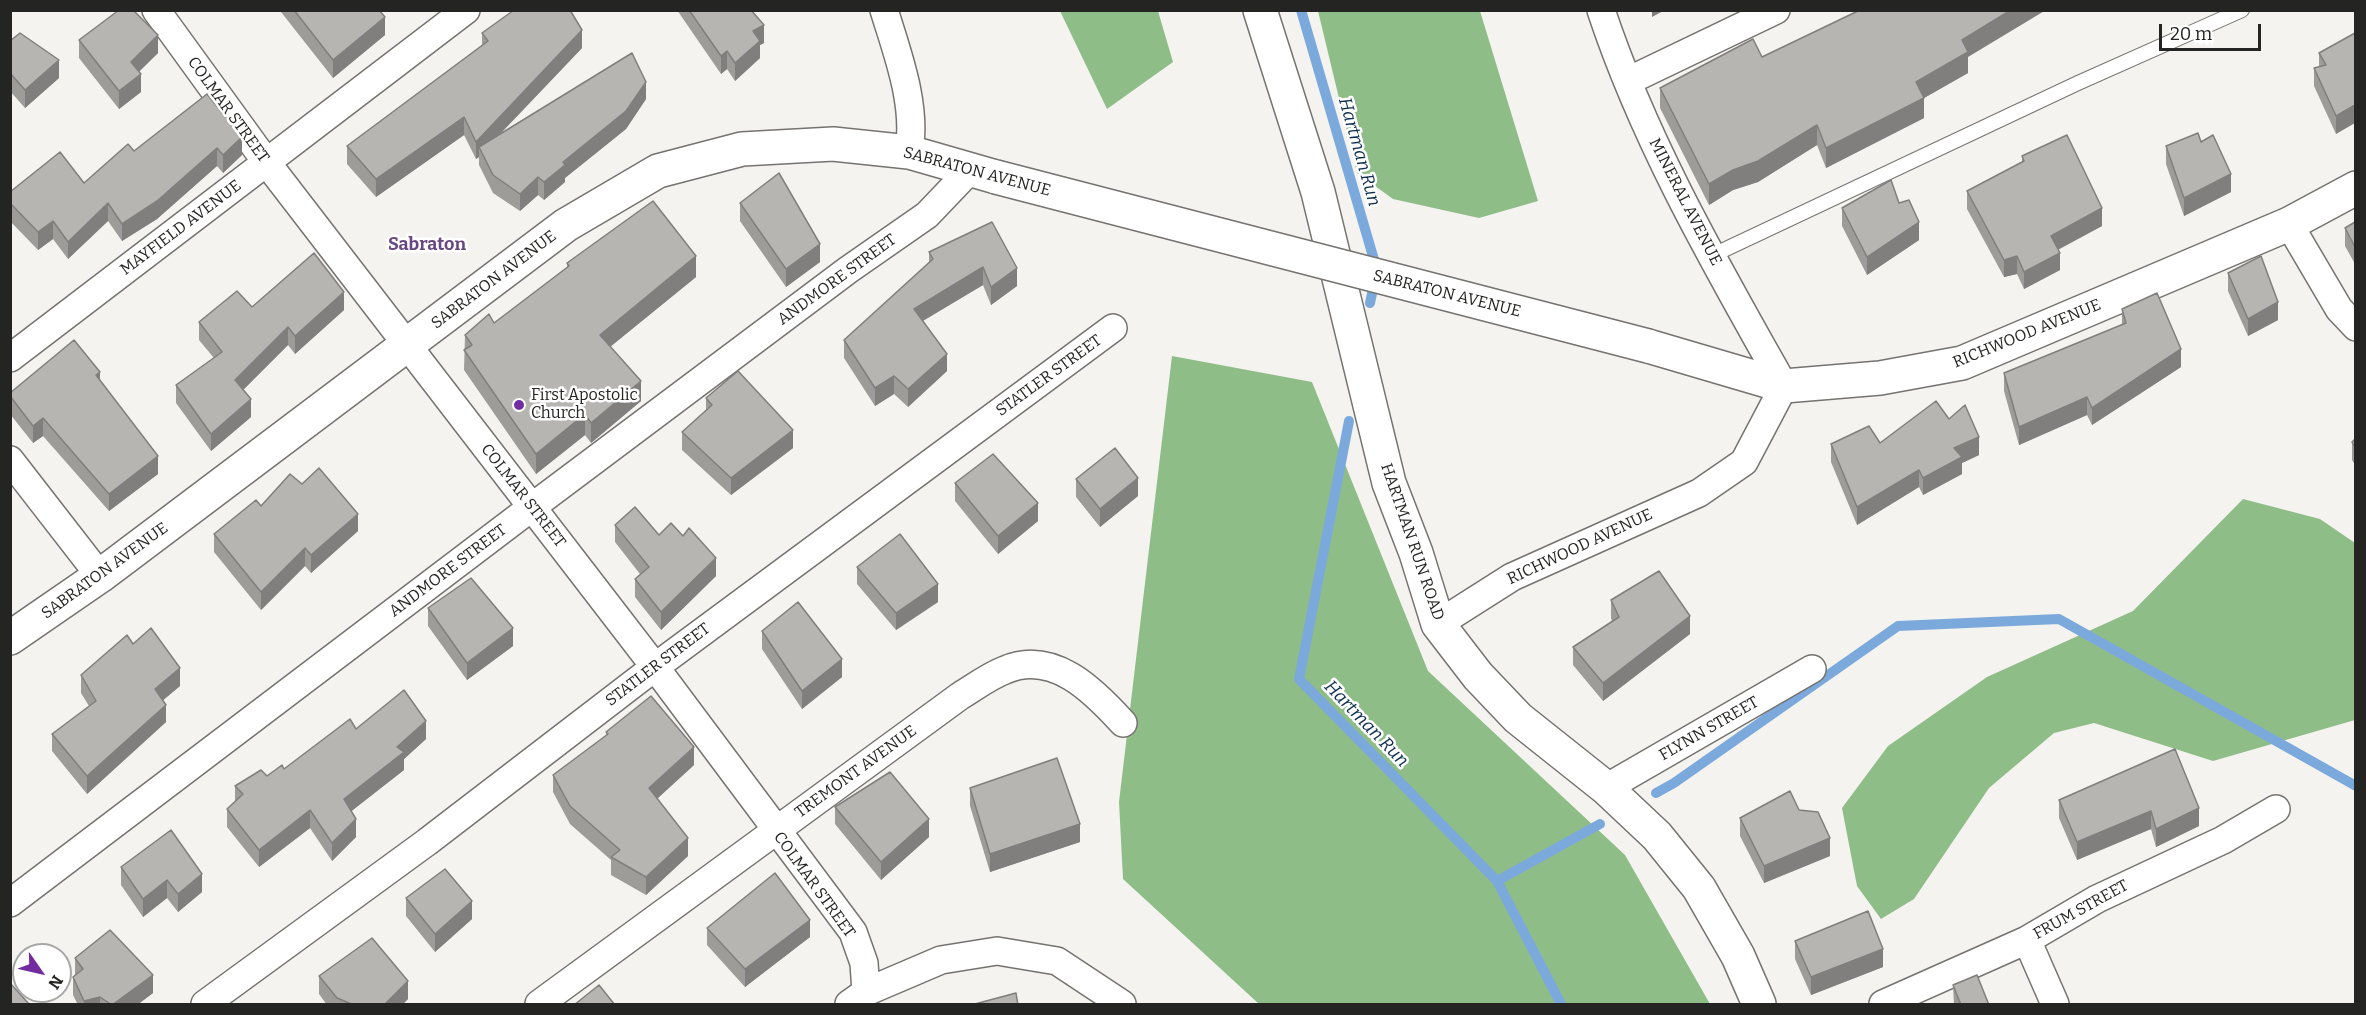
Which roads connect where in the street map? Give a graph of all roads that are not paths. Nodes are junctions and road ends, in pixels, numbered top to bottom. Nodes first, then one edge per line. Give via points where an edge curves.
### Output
1 (156, 10) edge
2 (466, 10) edge
3 (884, 10) edge
4 (1260, 10) edge
5 (1601, 10) edge
6 (1776, 10) edge
7 (2242, 10) edge
8 (1628, 81) junction
9 (909, 152) junction
10 (267, 163) junction
11 (982, 174) junction
12 (2355, 188) edge
13 (2289, 224) junction
14 (1710, 256) junction
15 (2355, 327) edge
16 (1113, 328) dead end
17 (406, 346) junction
18 (10, 358) edge
19 (1784, 386) junction
20 (10, 460) edge
21 (532, 507) junction
22 (100, 576) junction
23 (1438, 624) junction
24 (10, 638) edge
25 (655, 667) junction
26 (1812, 669) dead end
27 (1123, 723) dead end
28 (1606, 788) junction
29 (2276, 809) dead end
30 (775, 830) junction
31 (10, 903) edge
32 (2027, 940) junction
33 (858, 998) edge
34 (205, 1005) edge
35 (539, 1005) edge
36 (1122, 1005) edge
37 (1759, 1005) edge
38 (1883, 1005) edge
39 (2055, 1005) edge

1 - 10 street, COLMAR STREET
2 - 10 street, MAYFIELD AVENUE
3 - 9 street via 910,110
4 - 23 street, HARTMAN RUN ROAD via 1318,192 1389,483
5 - 8 street, MINERAL AVENUE
6 - 8 street
7 - 14 lane
8 - 14 street, MINERAL AVENUE
9 - 11 street, SABRATON AVENUE
9 - 17 street, SABRATON AVENUE via 833,144 742,149 658,171 566,225
10 - 17 street, COLMAR STREET
10 - 18 street, MAYFIELD AVENUE
11 - 19 street, SABRATON AVENUE, bridge via 1648,346
11 - 21 street, ANDMORE STREET
12 - 13 street, RICHWOOD AVENUE
13 - 15 street via 2339,309
13 - 19 street, RICHWOOD AVENUE via 1962,363 1880,378
14 - 19 street, MINERAL AVENUE
16 - 25 street, STATLER STREET
17 - 21 street, COLMAR STREET
17 - 22 street, SABRATON AVENUE
19 - 23 street, RICHWOOD AVENUE via 1744,462 1700,492 1512,577
20 - 22 street
21 - 25 street, COLMAR STREET
21 - 31 street, ANDMORE STREET
22 - 24 street, SABRATON AVENUE
23 - 28 street, HARTMAN RUN ROAD via 1518,718
25 - 30 street, COLMAR STREET
25 - 34 street, STATLER STREET
26 - 28 street, FLYNN STREET
27 - 30 street, TREMONT AVENUE via 1093,691 1062,671 1034,663 1006,669 960,696
28 - 37 street, HARTMAN RUN ROAD via 1657,836 1699,888 1738,956
29 - 32 street, FRUM STREET via 2223,840 2097,899
30 - 33 street, COLMAR STREET via 853,932 864,963
30 - 35 street, TREMONT AVENUE
32 - 38 street, FRUM STREET
32 - 39 street
33 - 36 street via 940,960 997,951 1058,961

